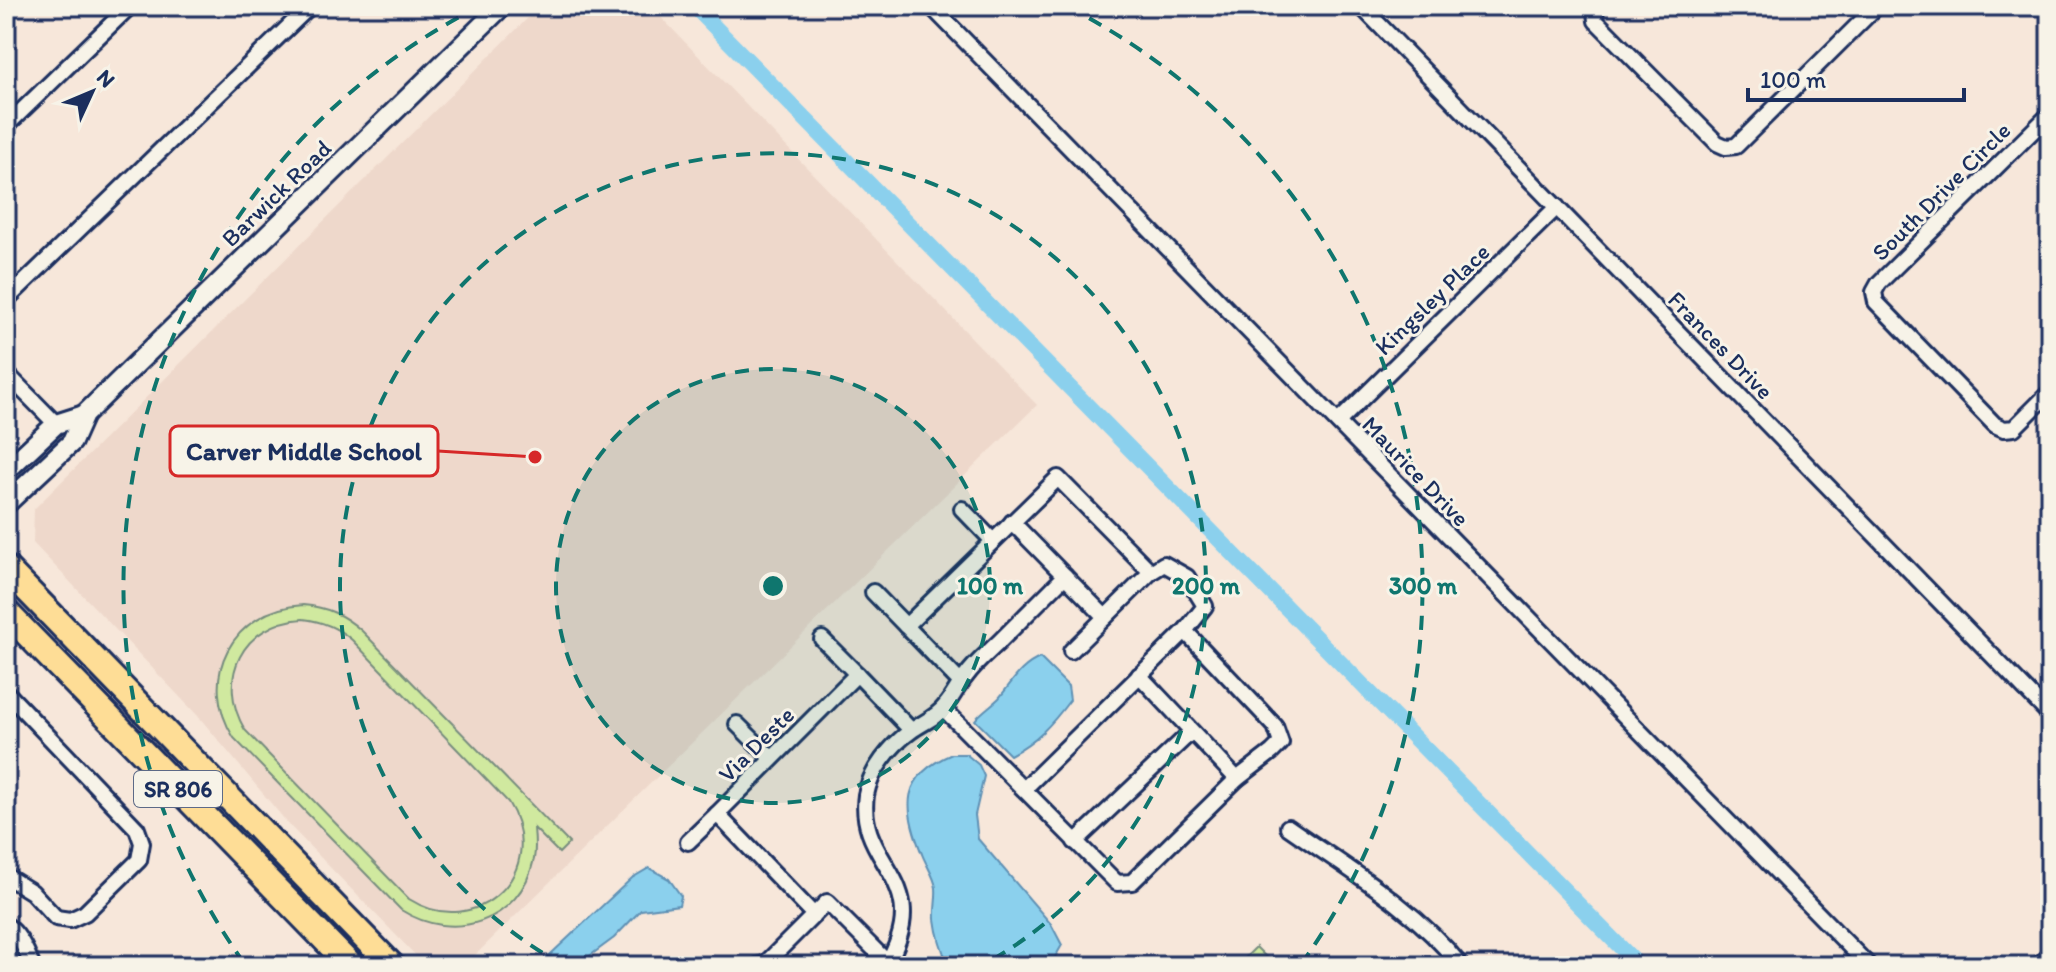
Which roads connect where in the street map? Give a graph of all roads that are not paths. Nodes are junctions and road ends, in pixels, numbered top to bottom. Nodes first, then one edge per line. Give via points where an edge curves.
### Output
1 (130, 6) edge
2 (310, 6) edge
3 (502, 6) edge
4 (931, 6) edge
5 (1361, 6) edge
6 (1598, 6) edge
7 (1877, 6) edge
8 (2050, 114) edge
9 (6, 126) edge
10 (1557, 207) junction
11 (6, 300) edge
12 (6, 373) edge
13 (2050, 392) edge
14 (84, 415) junction
15 (1338, 422) junction
16 (56, 424) junction
17 (6, 471) edge
18 (6, 504) edge
19 (962, 509) dead end
20 (1012, 522) junction
21 (993, 541) junction
22 (6, 568) edge
23 (1151, 572) junction
24 (1065, 576) junction
25 (873, 592) dead end
26 (6, 612) edge
27 (1105, 617) junction
28 (906, 626) junction
29 (1185, 631) junction
30 (822, 639) dead end
31 (1071, 651) dead end
32 (857, 674) junction
33 (1139, 675) junction
34 (961, 683) junction
35 (6, 692) edge
36 (944, 709) junction
37 (2050, 715) edge
38 (737, 724) dead end
39 (911, 730) junction
40 (1191, 732) junction
41 (771, 758) junction
42 (1237, 779) junction
43 (1024, 789) junction
44 (717, 814) junction
45 (1288, 827) dead end
46 (688, 842) dead end
47 (1075, 842) junction
48 (6, 876) edge
49 (814, 915) junction
50 (6, 925) edge
51 (2050, 954) edge
52 (887, 965) edge
53 (32, 966) edge
54 (351, 966) edge
55 (392, 966) edge
56 (757, 966) edge
57 (1461, 966) edge
58 (1869, 966) edge
59 (2038, 966) edge

1 - 9 street
2 - 11 street
3 - 14 street, Barwick Road
4 - 15 street, Maurice Drive
5 - 10 street, Frances Drive
6 - 7 street via 1596,21 1726,147 1736,146
8 - 13 street, South Drive Circle via 1874,292 1876,302 1995,425 2014,428
10 - 15 street, Kingsley Place
10 - 37 street, Frances Drive
12 - 16 street
14 - 16 street, Barwick Road
14 - 18 street, Barwick Road via 72,442
15 - 58 street, Maurice Drive
16 - 17 street, Barwick Road
19 - 21 street
20 - 21 street
20 - 23 street via 1058,478
20 - 24 street
21 - 28 street
22 - 55 main road, SR 806
23 - 27 street
23 - 29 street via 1164,564 1187,577 1205,606
24 - 27 street
24 - 34 street
25 - 28 street
26 - 54 main road, SR 806
27 - 31 street
28 - 34 street
29 - 33 street
29 - 42 street via 1275,726 1281,743
30 - 32 street
32 - 39 street
32 - 41 street, Via Deste
33 - 40 street
33 - 43 street
34 - 36 street
35 - 48 street via 137,829 142,843 139,860 85,913 70,920 56,918 32,892
36 - 39 street
36 - 43 street
38 - 41 street
39 - 52 street via 887,753 867,791 870,836 903,901 904,925
40 - 42 street
40 - 47 street
41 - 44 street, Via Deste
42 - 47 street via 1132,882 1117,883
43 - 47 street
44 - 46 street
44 - 49 street, Via Deste
45 - 57 street via 1426,927
49 - 52 street via 827,902
49 - 56 street
50 - 53 street
51 - 59 street

